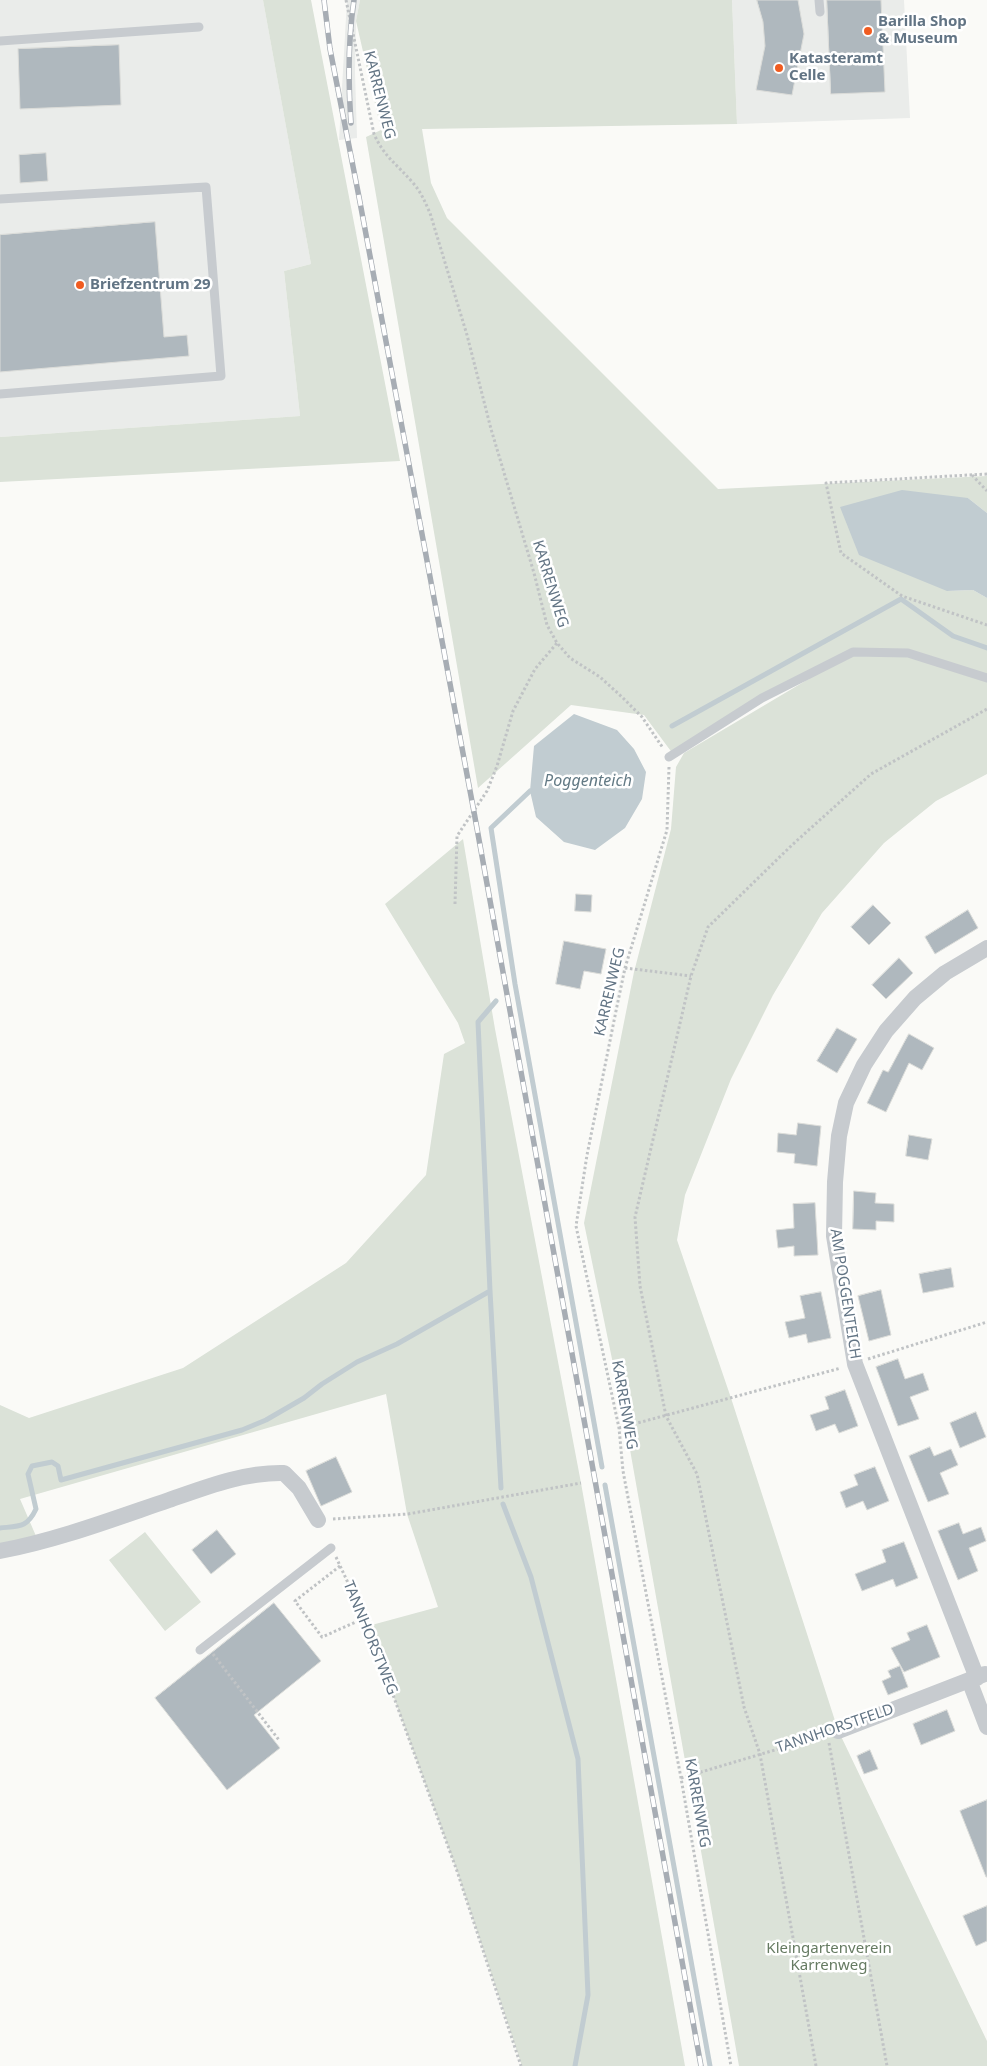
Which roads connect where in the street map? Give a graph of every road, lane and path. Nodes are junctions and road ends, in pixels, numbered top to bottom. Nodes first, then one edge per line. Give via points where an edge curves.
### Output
1 (346, 0) edge
2 (819, 0) edge
3 (820, 12) dead end
4 (199, 27) dead end
5 (0, 41) edge
6 (0, 199) edge
7 (0, 394) edge
8 (987, 474) edge
9 (972, 475) junction
10 (987, 491) edge
11 (987, 625) edge
12 (557, 643) junction
13 (987, 678) edge
14 (987, 709) edge
15 (669, 757) junction
16 (456, 904) dead end
17 (987, 948) edge
18 (625, 968) junction
19 (691, 976) junction
20 (731, 1398) dead end
21 (666, 1416) junction
22 (619, 1428) junction
23 (581, 1483) dead end
24 (318, 1520) joint
25 (331, 1548) joint
26 (0, 1551) edge
27 (340, 1566) junction
28 (365, 1618) junction
29 (203, 1648) joint
30 (977, 1677) edge
31 (987, 1727) edge
32 (832, 1733) junction
33 (279, 1740) dead end
34 (760, 1754) junction
35 (681, 1778) junction
36 (521, 2066) edge
37 (731, 2066) edge
38 (816, 2066) edge
39 (887, 2066) edge

1 - 12 path, KARRENWEG via 374,134 380,148 413,182 430,213 547,625
2 - 3 lane
4 - 5 lane
6 - 7 lane via 206,187 221,376
8 - 9 path
9 - 10 path
9 - 11 path via 826,483 841,553 902,596
12 - 15 path, KARRENWEG via 570,658 600,677 642,717
12 - 16 path via 535,669 513,711 487,791 456,836
13 - 15 lane via 908,653 853,652 762,698
14 - 19 path via 871,774 792,845 708,927
15 - 18 path, KARRENWEG via 667,830
17 - 30 street, AM POGGENTEICH via 945,973 916,998 886,1031 868,1059 846,1103 839,1136 834,1236 855,1364
18 - 19 path
18 - 22 path, KARRENWEG via 587,1154 576,1226
19 - 21 path via 635,1216 640,1286
20 - 21 path
21 - 22 path
21 - 34 path via 697,1474 744,1707
22 - 35 path, KARRENWEG via 623,1471
23 - 24 path via 408,1514
24 - 26 street via 300,1488 284,1473 263,1472 215,1484 40,1543
25 - 27 path, TANNHORSTWEG
25 - 29 lane
27 - 28 path, TANNHORSTWEG
27 - 28 path via 295,1601 322,1637
28 - 36 path, TANNHORSTWEG via 457,1871
29 - 33 path
30 - 31 street, AM POGGENTEICH
30 - 32 street, TANNHORSTFELD
32 - 34 path, TANNHORSTFELD
32 - 39 path
34 - 35 path, TANNHORSTFELD
34 - 38 path
35 - 37 path, KARRENWEG

